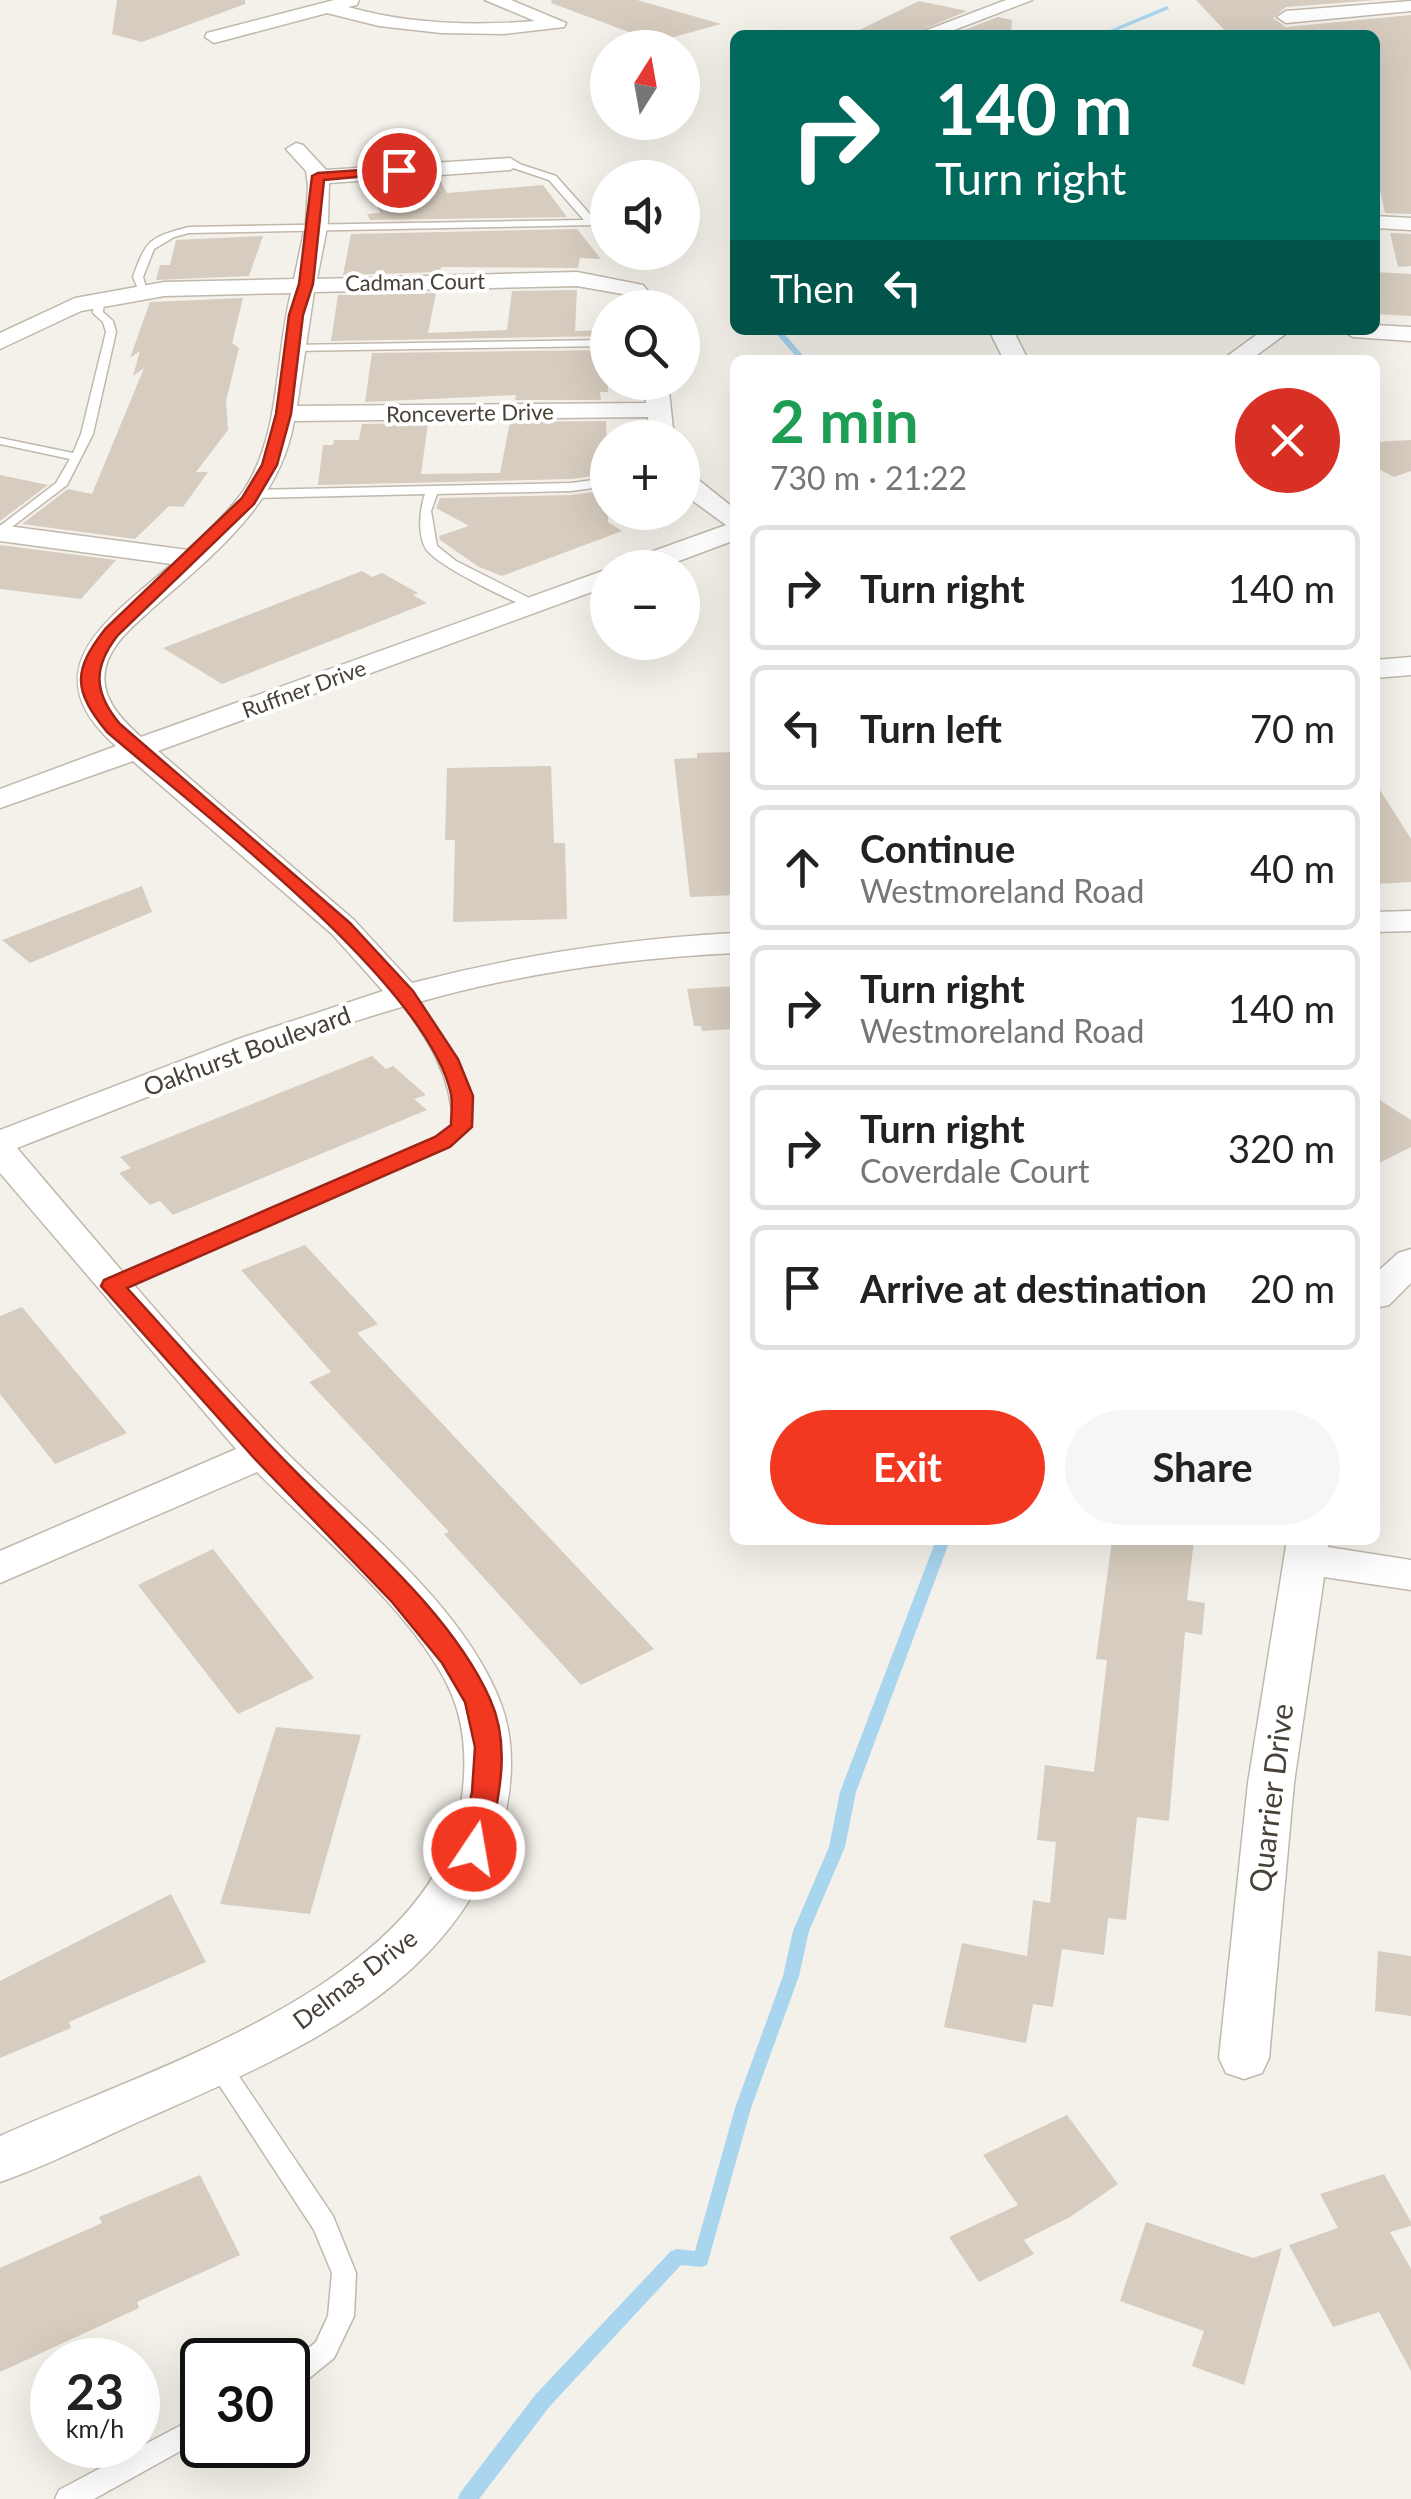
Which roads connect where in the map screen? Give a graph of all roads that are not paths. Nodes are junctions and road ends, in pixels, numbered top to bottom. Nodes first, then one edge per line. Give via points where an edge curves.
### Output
1 (354, 0) edge
2 (494, 0) edge
3 (1023, 0) edge
4 (1411, 6) edge
5 (327, 7) junction
6 (937, 30) edge
7 (1299, 30) edge
8 (214, 37) dead end
9 (296, 149) dead end
10 (510, 164) joint
11 (318, 176) junction
12 (1380, 222) edge
13 (1411, 224) edge
14 (314, 227) junction
15 (306, 284) junction
16 (634, 290) edge
17 (144, 292) junction
18 (98, 300) junction
19 (1380, 332) edge
20 (1411, 334) edge
21 (1272, 335) edge
22 (0, 342) edge
23 (590, 343) edge
24 (291, 348) junction
25 (1242, 355) edge
26 (656, 400) edge
27 (656, 410) junction
28 (283, 414) junction
29 (658, 420) edge
30 (0, 441) edge
31 (76, 458) junction
32 (590, 484) edge
33 (432, 490) junction
34 (253, 494) junction
35 (700, 495) edge
36 (730, 517) edge
37 (730, 532) edge
38 (0, 533) edge
39 (681, 550) edge
40 (191, 558) junction
41 (590, 584) edge
42 (532, 605) junction
43 (1411, 666) edge
44 (1380, 669) edge
45 (138, 748) junction
46 (0, 799) edge
47 (1411, 921) edge
48 (1380, 922) edge
49 (730, 942) edge
50 (406, 995) junction
51 (0, 1146) edge
52 (1411, 1261) edge
53 (112, 1286) junction
54 (1380, 1291) edge
55 (262, 1452) junction
56 (1306, 1550) edge
57 (0, 1568) edge
58 (1411, 1575) edge
59 (1244, 2058) dead end
60 (218, 2064) junction
61 (0, 2160) edge
62 (310, 2362) edge
63 (180, 2438) edge
64 (68, 2499) edge

1 - 5 street
2 - 5 street via 557,22 476,29 351,16
3 - 6 street
4 - 7 street via 1280,13
5 - 8 street
9 - 11 street
10 - 11 street
10 - 14 lane via 562,181 592,223
11 - 14 street
12 - 13 street
14 - 15 street
14 - 17 lane via 170,235 148,247 138,277
15 - 16 street, Cadman Court via 577,279
15 - 17 street, Cadman Court
15 - 24 street
17 - 18 street, Cadman Court
18 - 22 street, Cadman Court via 50,315
18 - 31 lane via 98,314 111,332
19 - 20 street
21 - 25 street
23 - 24 lane
24 - 28 street
26 - 27 street
27 - 28 street, Ronceverte Drive
27 - 29 street
28 - 34 street via 270,465
30 - 31 lane
31 - 38 lane via 61,485
32 - 33 lane
33 - 34 lane
33 - 42 lane via 425,511 431,547
34 - 40 street
35 - 36 street
37 - 39 street
38 - 40 street
40 - 45 street via 112,632 89,674 96,707
41 - 42 street, Ruffner Drive
42 - 45 street, Ruffner Drive
43 - 44 street
45 - 46 street, Ruffner Drive
45 - 50 street via 343,927
47 - 48 street
49 - 50 street, Oakhurst Boulevard via 557,961
50 - 51 street, Oakhurst Boulevard
50 - 53 lane via 448,1059 463,1096 461,1127 424,1150
51 - 53 street, Delmas Drive
52 - 54 street
53 - 55 street, Delmas Drive
55 - 57 street
55 - 60 street, Delmas Drive via 452,1656 478,1702 488,1747 486,1792 474,1849 459,1882 426,1924 395,1954 276,2038
56 - 58 street
56 - 59 street, Quarrier Drive via 1271,1782
60 - 61 street, Delmas Drive
60 - 62 lane via 324,2224 344,2273 341,2316 325,2350
63 - 64 lane

